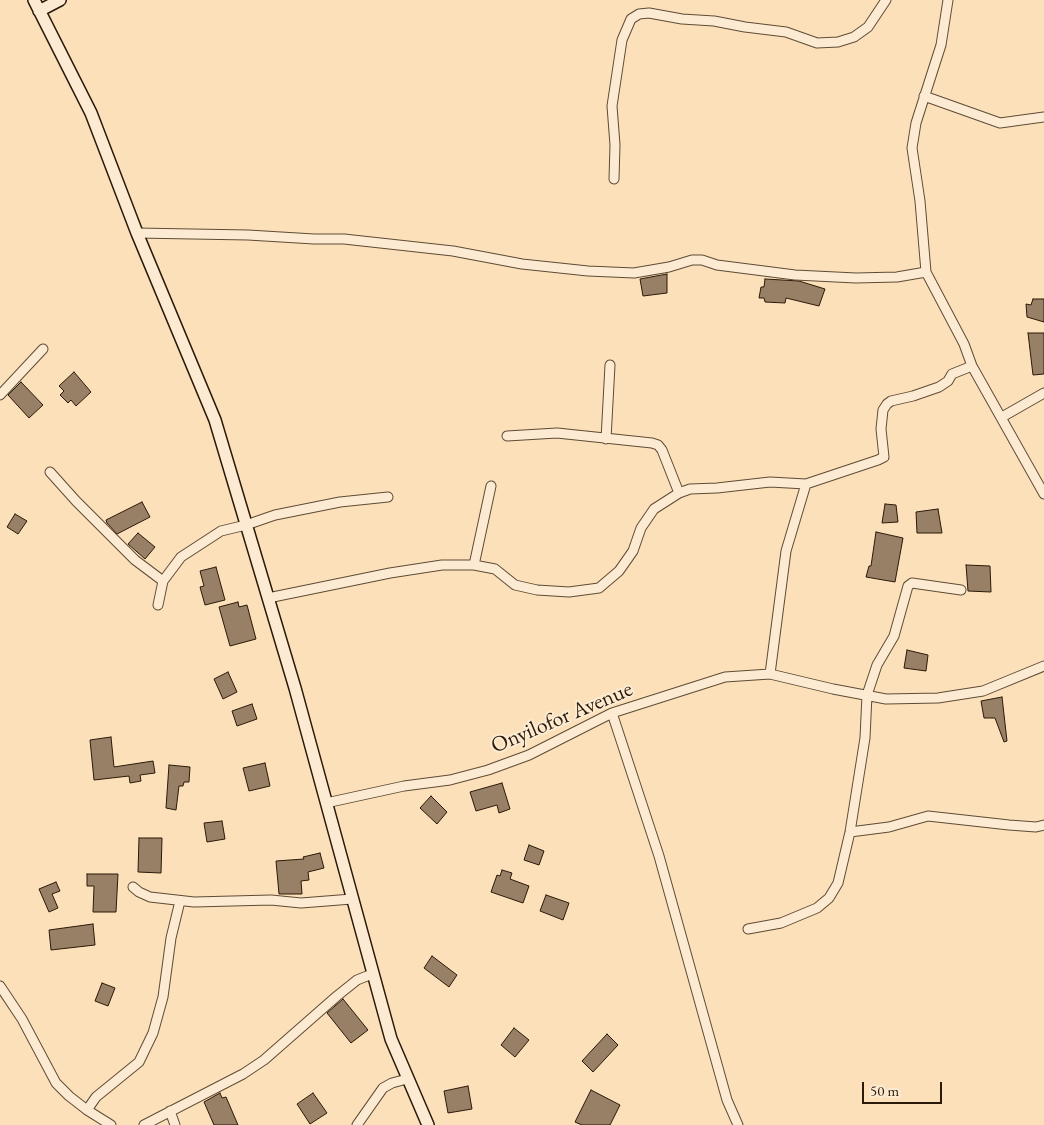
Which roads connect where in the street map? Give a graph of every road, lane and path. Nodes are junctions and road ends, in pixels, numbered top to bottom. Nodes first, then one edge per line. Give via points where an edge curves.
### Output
1 (34, 0) edge
2 (60, 0) edge
3 (886, 0) edge
4 (948, 0) edge
5 (39, 11) junction
6 (924, 96) junction
7 (1044, 117) edge
8 (614, 179) dead end
9 (137, 233) junction
10 (926, 272) junction
11 (43, 349) dead end
12 (610, 365) dead end
13 (972, 366) junction
14 (1044, 393) edge
15 (0, 395) edge
16 (1002, 416) junction
17 (507, 436) dead end
18 (606, 439) junction
19 (50, 472) dead end
20 (806, 484) junction
21 (491, 486) dead end
22 (679, 493) junction
23 (1044, 494) edge
24 (388, 496) dead end
25 (246, 525) junction
26 (474, 565) junction
27 (163, 581) junction
28 (961, 590) dead end
29 (268, 598) junction
30 (158, 605) dead end
31 (1044, 666) edge
32 (770, 674) junction
33 (867, 696) junction
34 (612, 713) junction
35 (326, 803) junction
36 (1044, 825) edge
37 (850, 832) junction
38 (132, 887) dead end
39 (352, 899) junction
40 (180, 901) junction
41 (748, 929) dead end
42 (372, 974) junction
43 (0, 986) edge
44 (407, 1079) junction
45 (87, 1110) junction
46 (170, 1110) junction
47 (111, 1125) edge
48 (144, 1125) edge
49 (175, 1125) edge
50 (357, 1125) edge
51 (428, 1125) edge
52 (738, 1125) edge

1 - 5 main road
2 - 5 main road
3 - 8 street via 868,27 854,37 838,42 817,43 786,32 649,13 630,19 622,40 612,106
4 - 6 street via 941,45
5 - 9 main road via 91,113
6 - 7 street via 1000,123
6 - 10 street via 912,148
9 - 10 street via 344,239 588,271 634,273 702,260 717,265 804,276 856,278
9 - 25 main road via 215,420
10 - 13 street
11 - 15 street
12 - 18 street
13 - 16 street
13 - 20 street via 952,374 939,387 887,404 881,428 884,456
14 - 16 street
16 - 23 street
17 - 18 street via 557,433
18 - 22 street via 658,445
19 - 27 street via 135,560
20 - 22 street via 770,482 690,489
20 - 32 street via 786,551
21 - 26 street
22 - 26 street via 654,509 641,528 633,551 619,571 599,588 569,592 537,590 515,585 495,569
24 - 25 street via 275,515
25 - 27 street via 221,531 188,552
25 - 29 main road
26 - 29 street via 442,565 390,573
27 - 30 street
28 - 33 street via 912,583 908,586 894,636 877,665
29 - 35 main road
31 - 33 street, Onyilofor Avenue via 983,691 938,698
32 - 33 street, Onyilofor Avenue
32 - 34 street, Onyilofor Avenue via 725,676
33 - 37 street via 865,738
34 - 35 street, Onyilofor Avenue via 529,754 488,770
34 - 52 street via 659,856 727,1100
35 - 39 main road
36 - 37 street via 1009,825 928,816 889,827
37 - 41 street via 838,882 829,898 817,908 781,923
38 - 40 street via 150,897
39 - 40 street via 301,903 271,900
39 - 42 main road
40 - 45 street via 163,997 153,1032 139,1062 96,1097
42 - 44 main road via 391,1039
42 - 46 street via 357,980 264,1060
43 - 45 street via 26,1025 56,1083
44 - 50 street via 383,1088
44 - 51 main road
45 - 47 street
46 - 48 street
46 - 49 street

